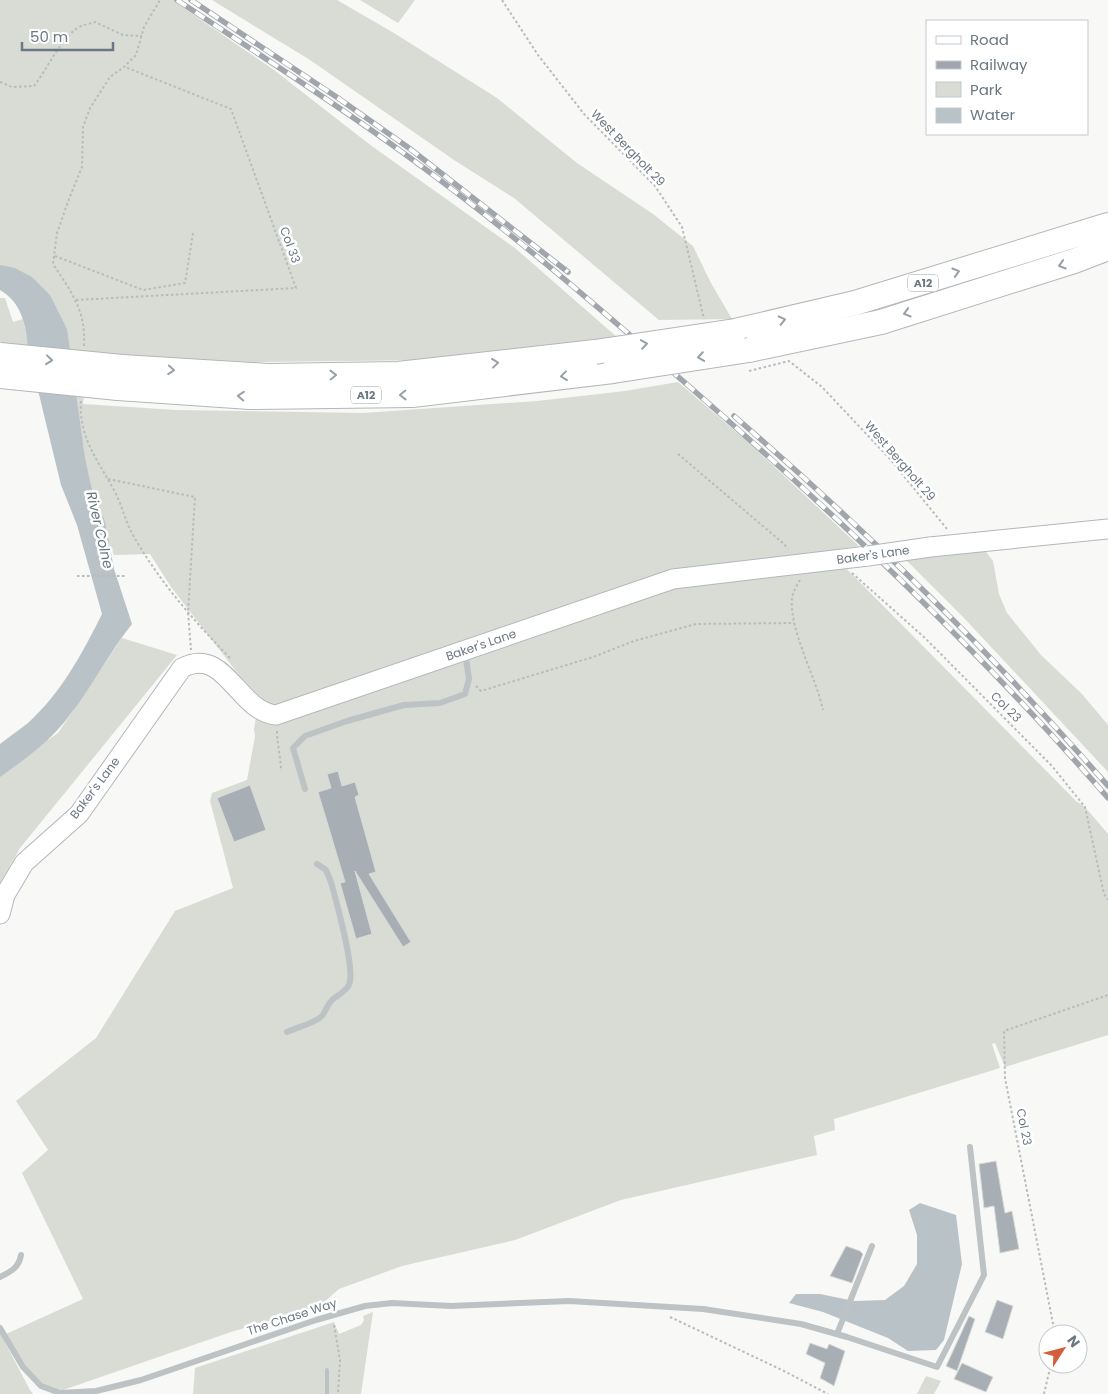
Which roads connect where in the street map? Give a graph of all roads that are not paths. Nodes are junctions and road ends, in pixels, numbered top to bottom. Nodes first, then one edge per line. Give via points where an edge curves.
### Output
1 (1108, 225) edge
2 (1108, 248) edge
3 (0, 355) edge
4 (0, 376) edge
5 (120, 378) junction
6 (1108, 529) edge
7 (465, 651) junction
8 (305, 789) dead end
9 (317, 864) dead end
10 (0, 914) edge
11 (287, 1032) dead end
12 (970, 1148) dead end
13 (872, 1246) dead end
14 (21, 1256) dead end
15 (0, 1277) edge
16 (0, 1328) edge
17 (837, 1334) junction
18 (40, 1386) junction
19 (49, 1394) edge

5 -> 1 highway, A12, bridge via 398,374 596,352 734,330 855,303
2 -> 5 highway, A12, bridge via 881,322 749,360 613,370 412,394 250,397
3 -> 5 highway, A12, bridge
4 - 5 highway, A12, bridge
6 - 7 street, Baker's Lane, bridge via 958,543 673,579
7 - 8 lane via 469,679 464,694 440,703 404,704 305,736 293,748
7 - 10 street, Baker's Lane via 276,715 258,710 215,666 192,662 182,668 79,814 24,863 6,895
9 - 11 lane via 326,870 335,898 349,959 350,983 332,1000 319,1019
12 - 17 lane, The Chase Way via 984,1275 937,1367
13 - 17 lane
14 - 15 lane via 17,1267
16 - 18 lane via 23,1367
17 - 18 lane, The Chase Way via 801,1324 703,1309 569,1301 450,1306 392,1303 333,1315 140,1380 96,1391 60,1393
18 - 19 lane

